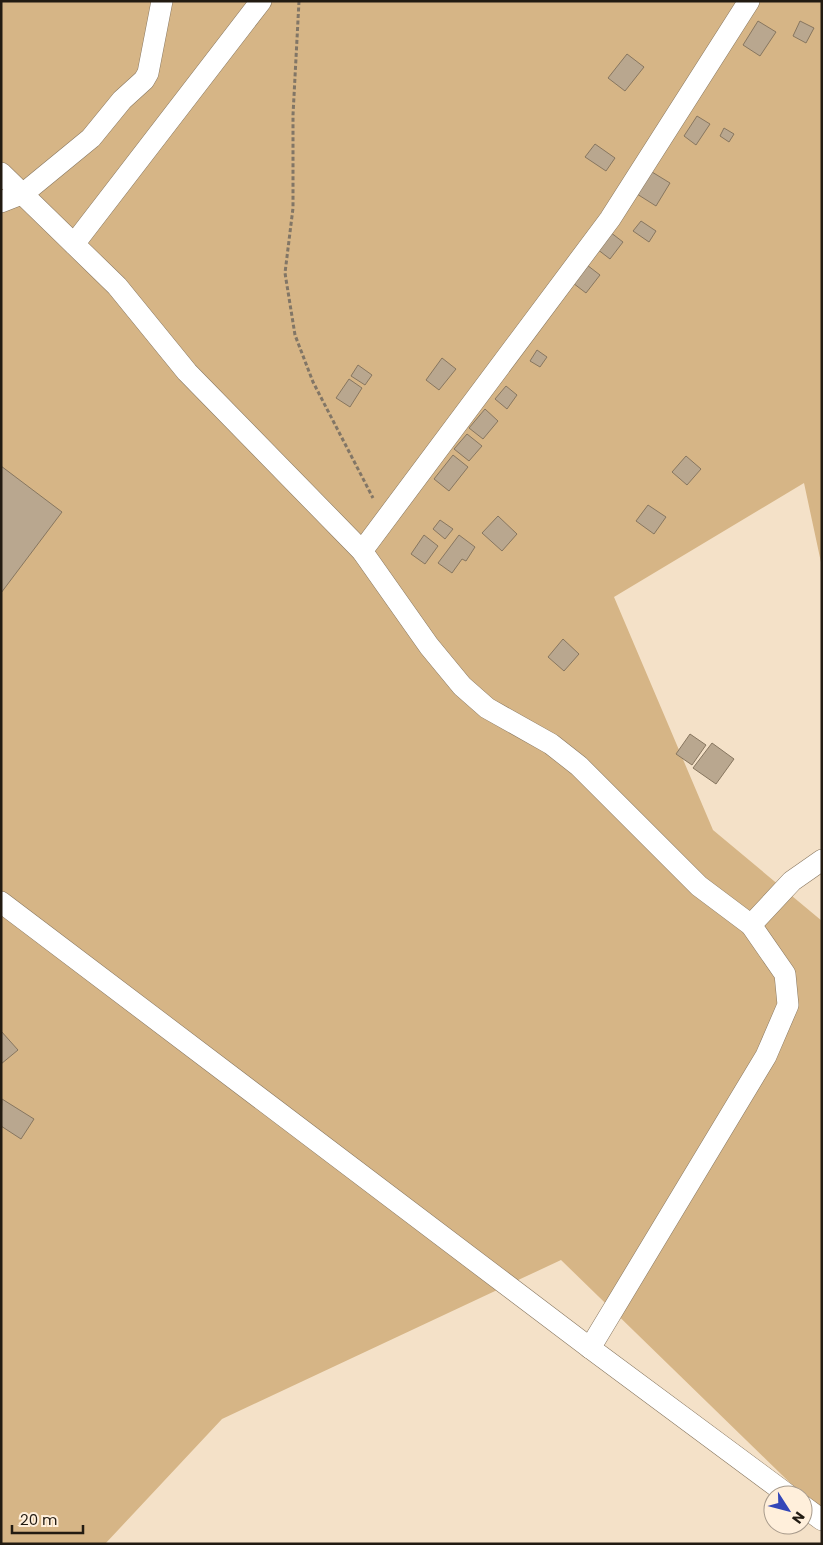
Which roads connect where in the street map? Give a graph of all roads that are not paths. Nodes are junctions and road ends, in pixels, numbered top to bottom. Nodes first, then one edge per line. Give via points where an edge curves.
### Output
1 (162, 1) edge
2 (261, 1) edge
3 (749, 1) edge
4 (1, 172) edge
5 (24, 193) junction
6 (1, 202) edge
7 (74, 244) junction
8 (362, 551) junction
9 (822, 860) edge
10 (1, 902) edge
11 (751, 925) junction
12 (590, 1348) junction
13 (775, 1485) edge

1 - 5 street via 144,80 122,100 91,138
2 - 7 street
3 - 8 street via 610,219
4 - 5 street
5 - 6 street
5 - 7 street
7 - 8 street via 117,286 187,372
8 - 11 street via 462,686 487,708 551,744 579,766 699,886
9 - 11 street via 792,881
10 - 12 street
11 - 12 street via 786,974 788,1005 766,1056
12 - 13 street

